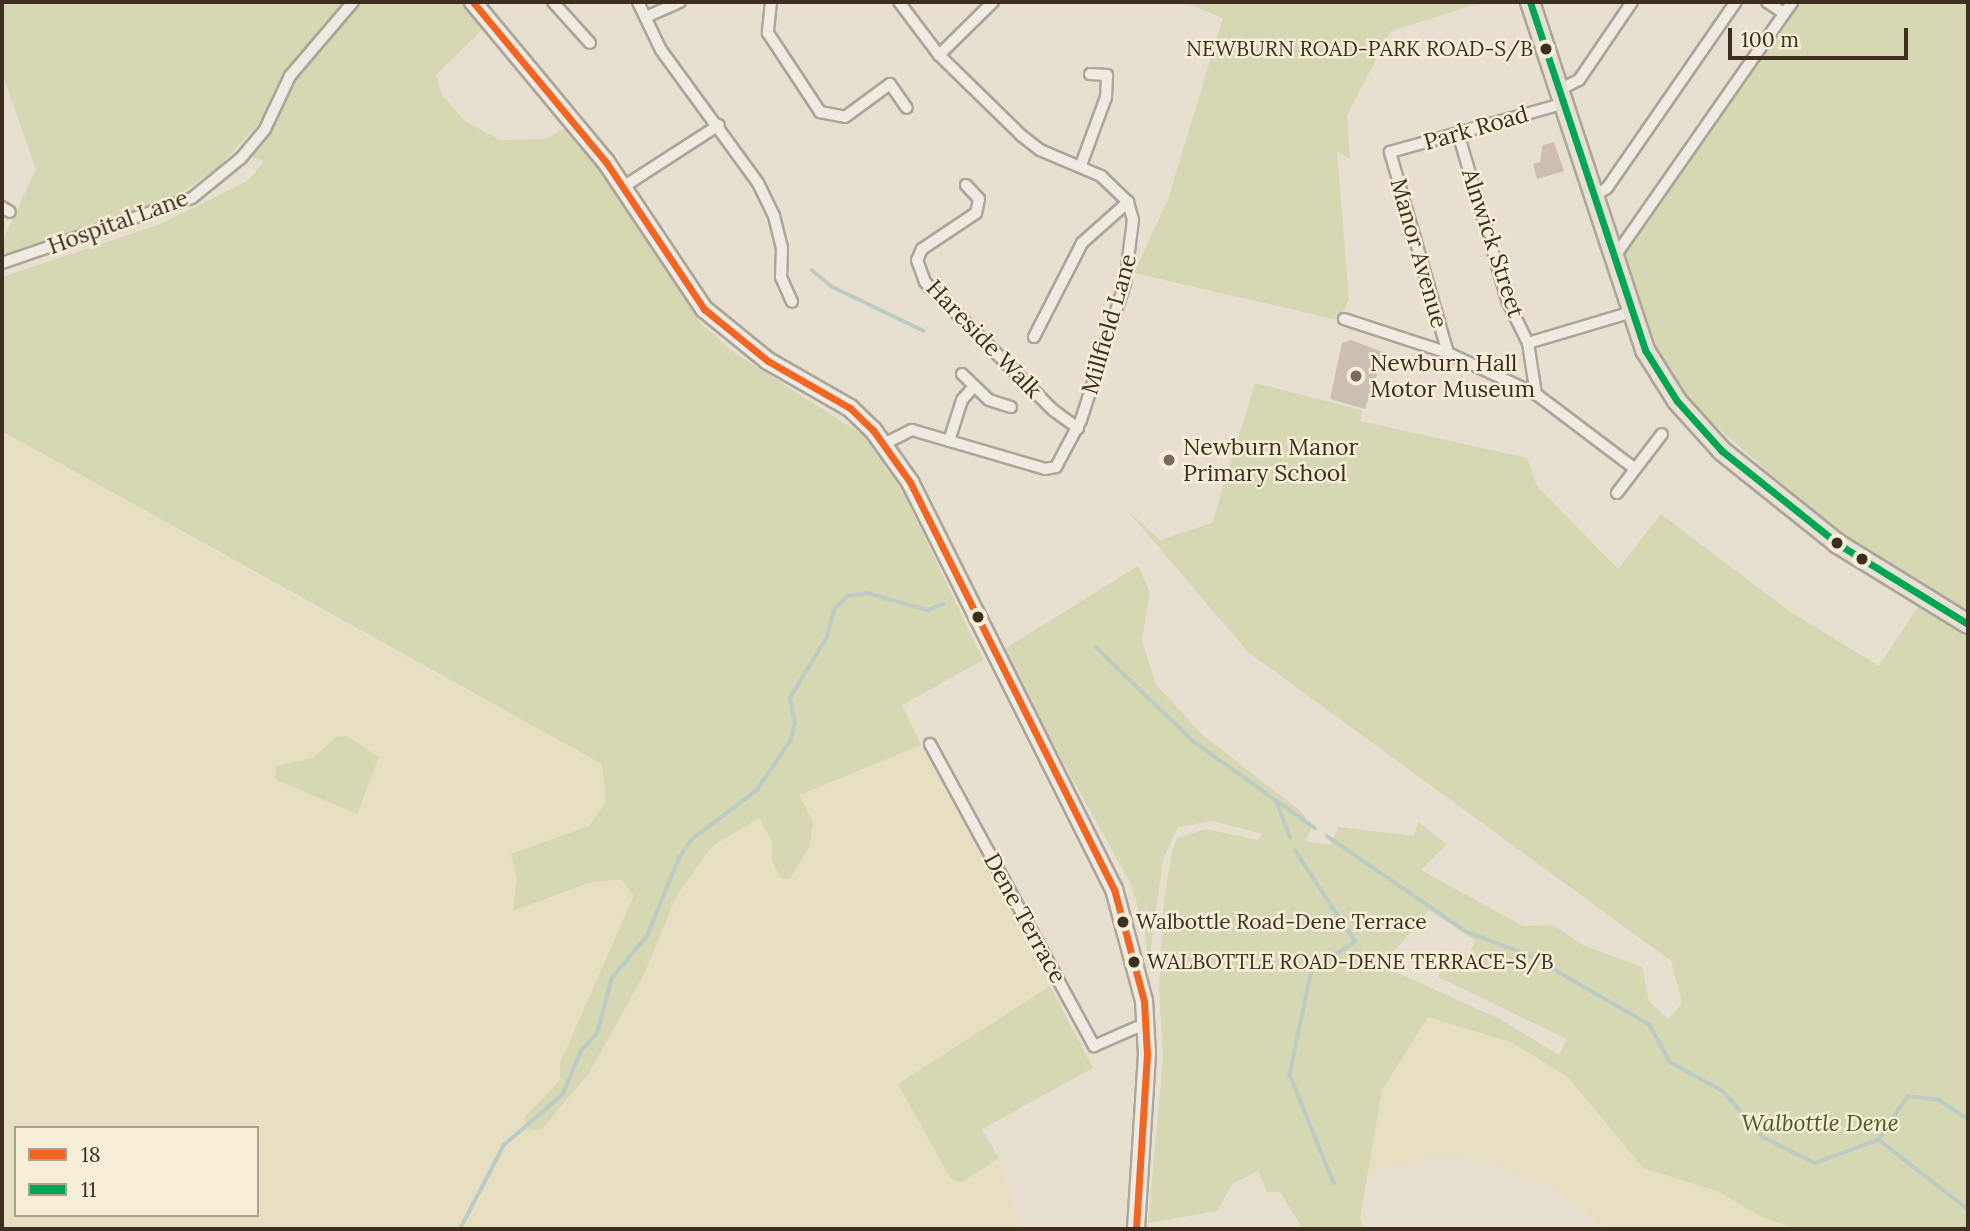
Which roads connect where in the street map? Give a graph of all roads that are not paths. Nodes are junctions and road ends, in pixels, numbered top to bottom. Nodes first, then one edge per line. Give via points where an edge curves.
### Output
1 (352, 2) edge
2 (473, 2) edge
3 (553, 2) edge
4 (638, 2) edge
5 (680, 2) edge
6 (771, 2) edge
7 (899, 2) edge
8 (993, 2) edge
9 (1530, 2) edge
10 (1632, 2) edge
11 (1736, 2) edge
12 (1767, 2) edge
13 (1792, 2) edge
14 (1784, 13) junction
15 (646, 17) junction
16 (590, 43) dead end
17 (939, 55) junction
18 (1090, 74) dead end
19 (1560, 98) junction
20 (907, 108) dead end
21 (719, 125) junction
22 (1458, 132) junction
23 (1390, 152) joint
24 (1081, 165) junction
25 (966, 185) dead end
26 (623, 187) junction
27 (1592, 197) junction
28 (1128, 202) junction
29 (1613, 259) junction
30 (2, 263) edge
31 (792, 302) dead end
32 (1632, 312) junction
33 (1344, 319) dead end
34 (1034, 337) dead end
35 (1528, 344) junction
36 (1448, 353) junction
37 (962, 374) dead end
38 (974, 386) junction
39 (1535, 394) junction
40 (1011, 407) dead end
41 (1078, 428) junction
42 (1662, 434) dead end
43 (949, 441) junction
44 (884, 444) junction
45 (1636, 469) junction
46 (1617, 494) dead end
47 (1968, 624) edge
48 (930, 744) dead end
49 (1142, 1024) junction
50 (1136, 1229) edge

1 - 30 street, Hospital Lane via 290,76 265,130 242,158 192,198
2 - 26 street
3 - 16 street
4 - 15 street
5 - 15 street
6 - 20 street via 768,33 820,112 845,117 890,84
7 - 17 street
8 - 17 street
9 - 19 main road
10 - 19 street via 1579,80
11 - 27 street via 1607,188
12 - 14 street
13 - 14 street
14 - 29 street
15 - 21 street via 661,50
17 - 24 street via 1032,144
18 - 24 street via 1107,75 1105,97
19 - 22 street, Park Road
19 - 27 main road
21 - 26 street
21 - 31 street via 774,216 782,248 781,277
22 - 23 street, Park Road
22 - 35 street, Alnwick Street via 1507,299
23 - 36 street, Manor Avenue
24 - 28 street
25 - 41 street, Hareside Walk via 979,199 976,213 922,249 917,260 925,282 1053,410
26 - 44 street via 713,319 768,361 850,408
27 - 29 main road
28 - 34 street via 1082,243
28 - 41 street, Millfield Lane via 1133,220 1125,283
29 - 32 main road
32 - 35 street
32 - 47 main road via 1645,350 1676,401 1722,451 1838,544
33 - 36 street
35 - 39 street, Alnwick Street
36 - 39 street
37 - 38 street
38 - 40 street via 989,400
38 - 43 street via 962,400
39 - 45 street
41 - 43 street, Millfield Lane via 1065,458 1045,469
42 - 45 street
43 - 44 street via 912,430
44 - 49 street via 910,482 1114,889 1144,1001
45 - 46 street
48 - 49 street, Dene Terrace via 1094,1046
49 - 50 street via 1147,1054

